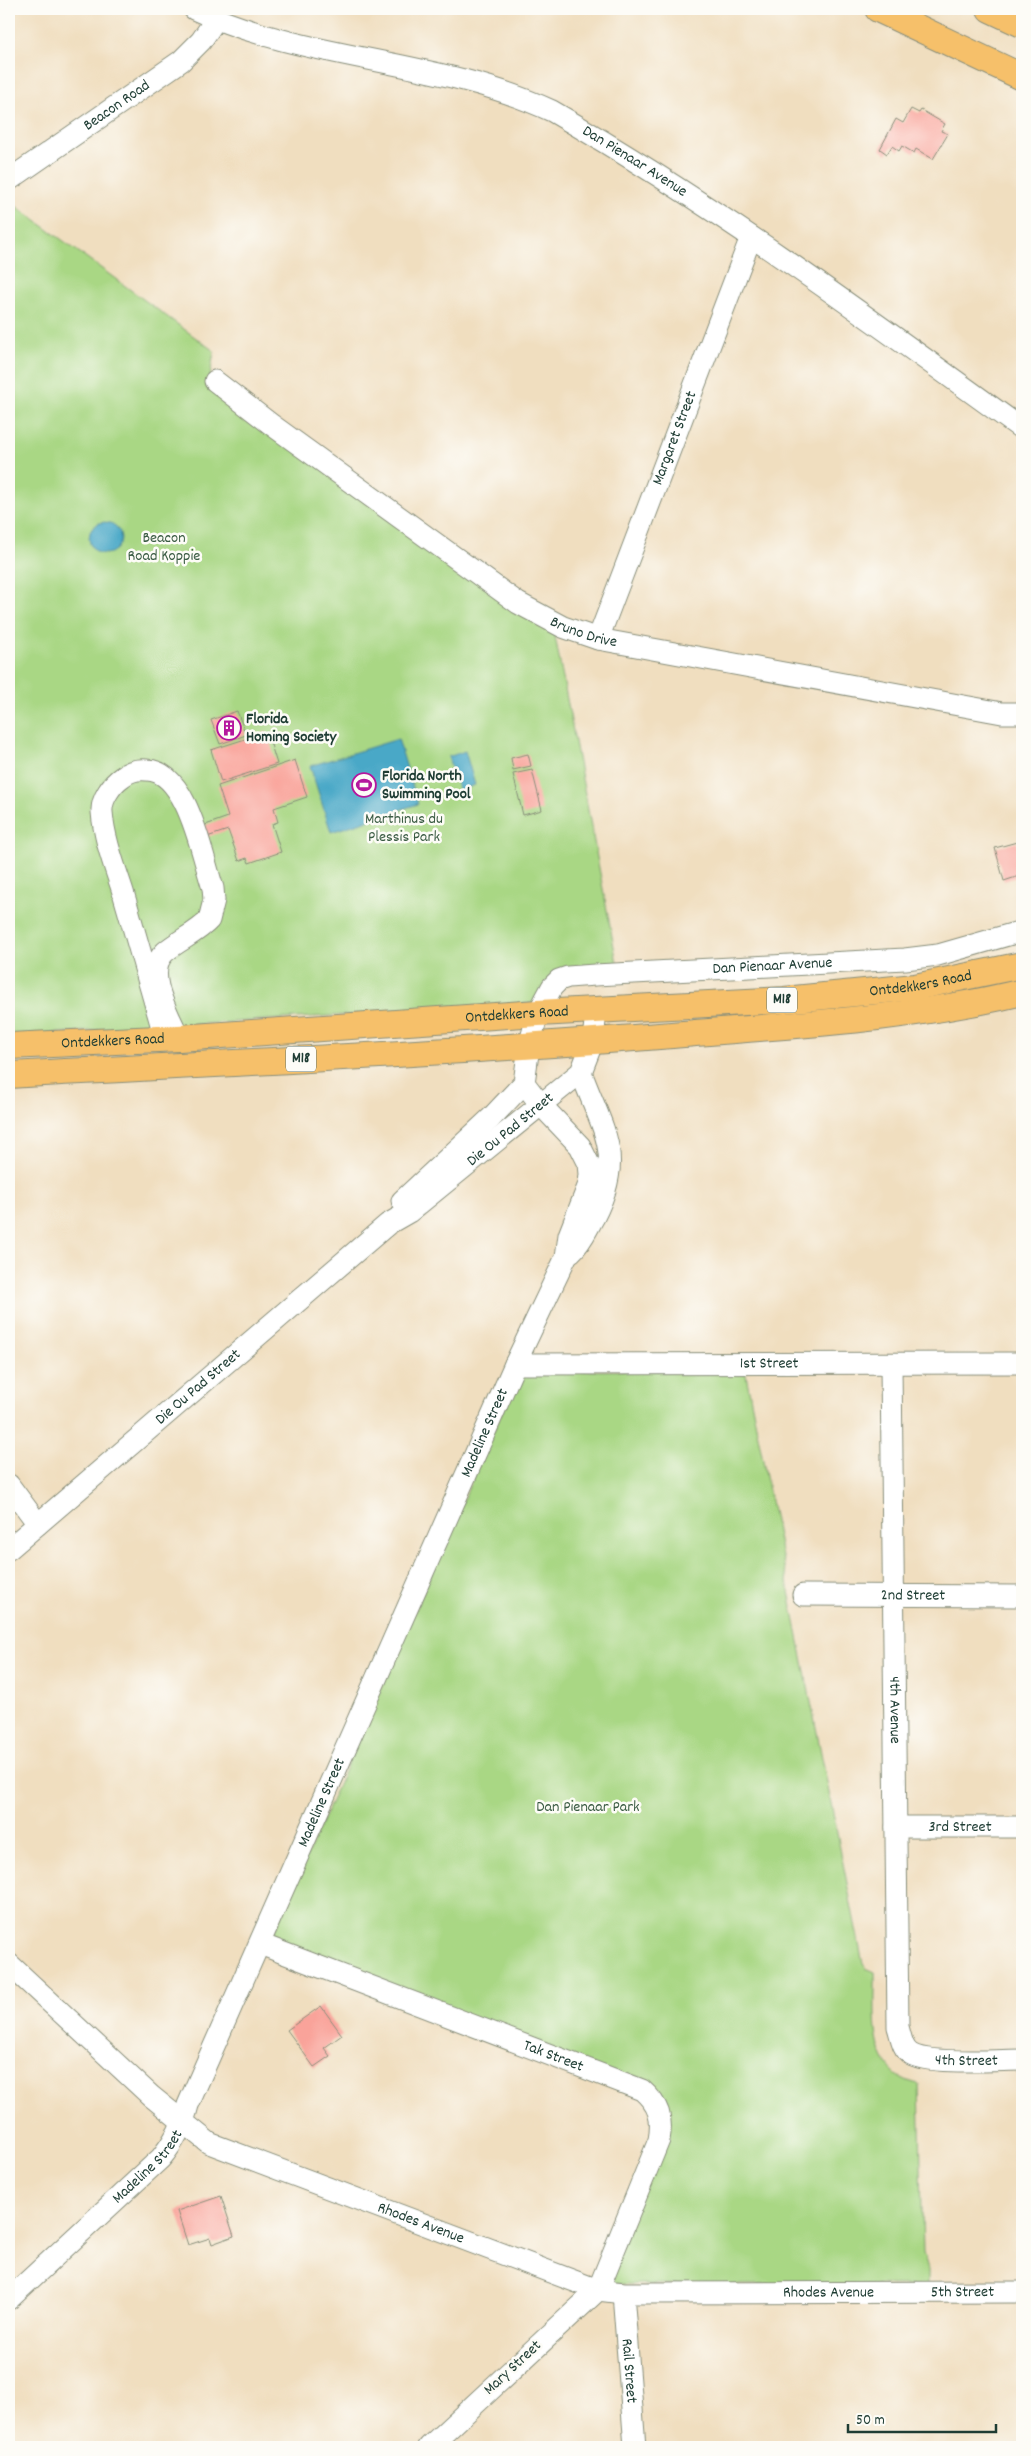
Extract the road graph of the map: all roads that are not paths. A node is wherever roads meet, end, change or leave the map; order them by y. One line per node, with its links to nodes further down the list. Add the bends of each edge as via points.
1 (194, 9): 4 (street, Dan Pienaar Avenue)
2 (878, 9): 6 (main road)
3 (990, 9): 5 (main road)
4 (216, 19): 7 (street, Beacon Road, via 202,41 181,61); 8 (street, Dan Pienaar Avenue, via 310,46 442,75 525,98 574,123)
5 (1022, 24)
6 (1022, 77)
7 (9, 180)
8 (751, 237): 10 (street, Dan Pienaar Avenue, via 832,291); 11 (street, Margaret Street)
9 (215, 381): 11 (street, Bruno Drive, via 518,603 549,621)
10 (1022, 429)
11 (598, 639): 12 (street, Bruno Drive)
12 (1022, 714)
13 (1022, 931): 17 (street, Dan Pienaar Avenue, via 938,956 568,978 559,980 552,987)
14 (1022, 964): 16 (main road, Ontdekkers Road / M18, via 943,982 891,989 784,1000)
15 (1022, 992): 19 (main road, Ontdekkers Road / M18, via 874,1018)
16 (596, 1011): 17 (main road, Ontdekkers Road / M18); 19 (street)
17 (538, 1013): 18 (main road, Ontdekkers Road / M18); 21 (street, Die Ou Pad Street)
18 (172, 1038): 18 (street, via 113,858 102,812 103,802 114,784 124,775 139,770 162,773 177,789 190,814 213,888 209,920 165,952 156,967 155,975); 20 (main road, Ontdekkers Road / M18)
19 (593, 1041): 21 (main road, Ontdekkers Road / M18); 22 (street)
20 (9, 1046)
21 (529, 1046): 23 (main road, Ontdekkers Road / M18); 24 (street, Die Ou Pad Street)
22 (581, 1072): 25 (street, Die Ou Pad Street); 27 (street, Madeline Street, via 610,1149 610,1177 579,1245)
23 (9, 1075)
24 (524, 1083): 25 (street, Madeline Street); 26 (street, Die Ou Pad Street, via 486,1124 401,1202)
25 (540, 1105): 26 (street, Die Ou Pad Street, via 409,1212); 27 (street, Madeline Street, via 580,1146 589,1164 589,1184 569,1235)
26 (388, 1224): 32 (street, Die Ou Pad Street)
27 (566, 1257): 29 (street, Madeline Street)
28 (1022, 1363): 30 (street, 1st Street)
29 (516, 1364): 30 (street, 1st Street); 39 (street, Madeline Street)
30 (891, 1364): 35 (street, 4th Avenue)
31 (9, 1485): 32 (street)
32 (38, 1524): 33 (street, Die Ou Pad Street)
33 (9, 1549)
34 (803, 1595): 35 (street, 2nd Street)
35 (894, 1596): 36 (street, 2nd Street); 37 (street, 4th Avenue)
36 (1022, 1596)
37 (896, 1827): 38 (street, 3rd Street); 41 (street, 4th Avenue, via 897,2014 903,2044)
38 (1022, 1827)
39 (260, 1944): 43 (street, Madeline Street, via 188,2105); 44 (street, Tak Street, via 642,2090 655,2102 662,2122 659,2140)
40 (12, 1975): 43 (street, Rhodes Avenue)
41 (910, 2054): 42 (street, 4th Street, via 948,2060)
42 (1022, 2060)
43 (184, 2123): 44 (street, Rhodes Avenue, via 209,2142 251,2160); 48 (street, Madeline Street, via 161,2158)
44 (598, 2290): 47 (street, Rhodes Avenue); 49 (street, Mary Street)
45 (903, 2292): 46 (street, 5th Street); 47 (street, Rhodes Avenue)
46 (1022, 2292)
47 (623, 2293): 50 (street, Rail Street)
48 (9, 2299)
49 (428, 2447)
50 (635, 2447)

